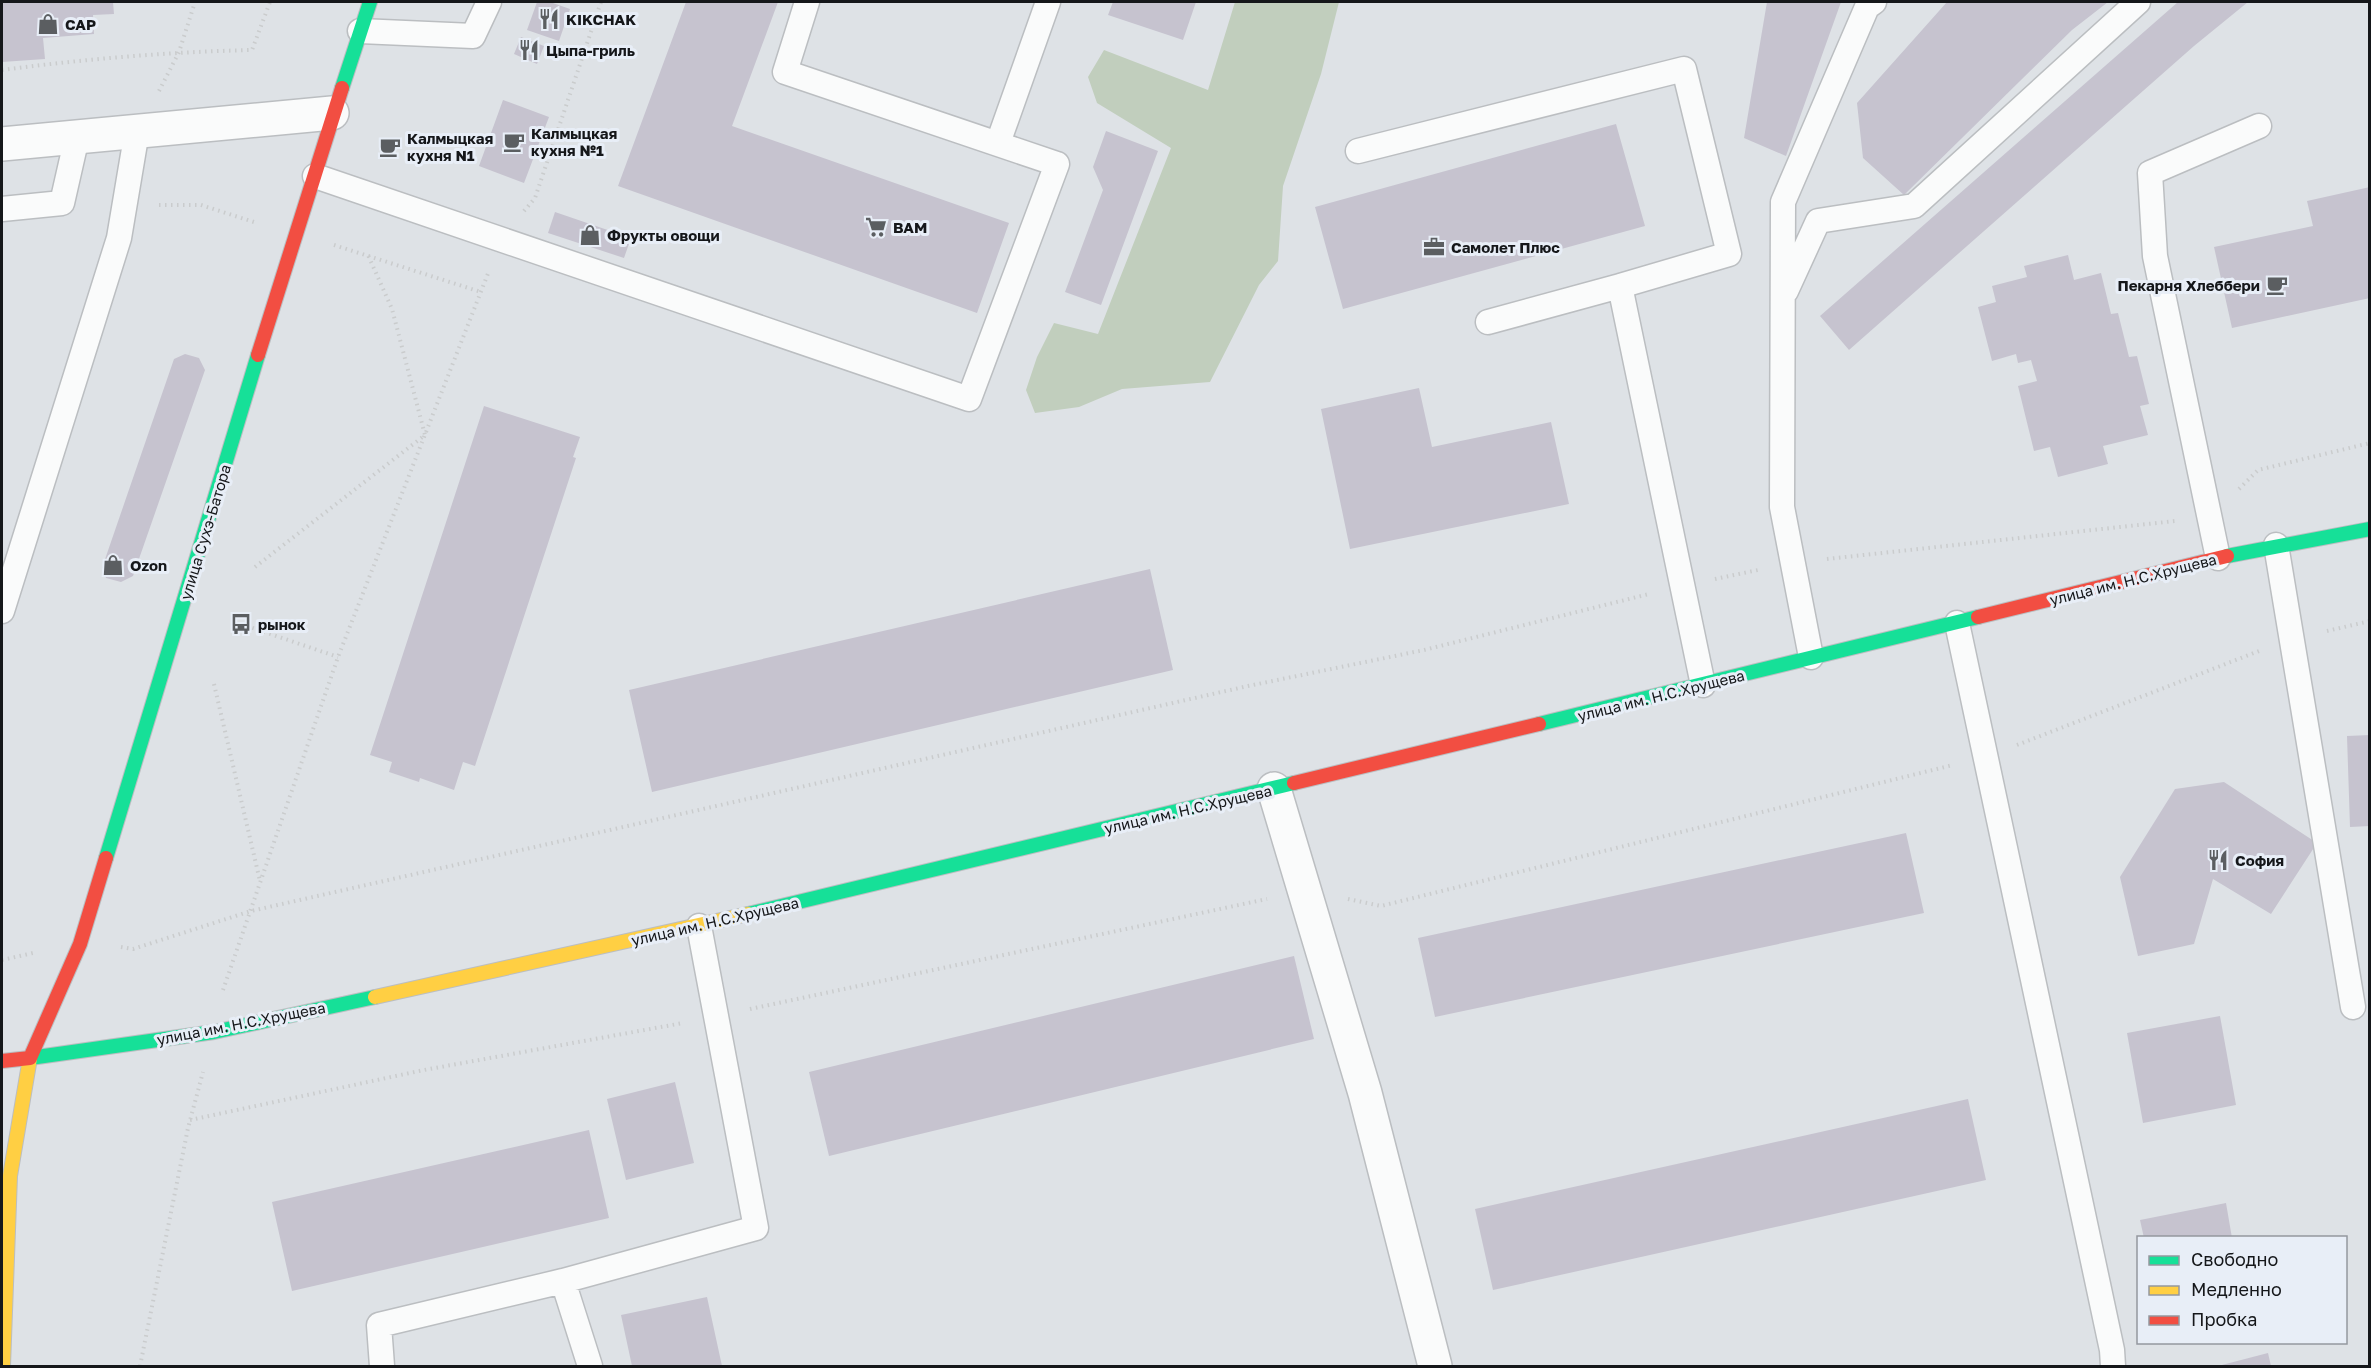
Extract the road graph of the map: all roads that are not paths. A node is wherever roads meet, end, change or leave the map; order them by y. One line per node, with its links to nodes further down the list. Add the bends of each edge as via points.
1 (370, 2): 7 (main road, улица Сухэ-Батора)
2 (489, 2): 7 (lane, via 473,36)
3 (807, 2): 12 (lane, via 785,72)
4 (1048, 2): 12 (lane)
5 (1874, 2): 18 (lane, via 1867,7 1783,202)
6 (2138, 2): 18 (lane, via 1914,206 1818,221)
7 (360, 30): 8 (main road, улица Сухэ-Батора)
8 (332, 113): 10 (street); 15 (main road, улица Сухэ-Батора)
9 (2259, 126): 22 (lane, via 2150,173 2155,256)
10 (137, 131): 11 (street); 23 (lane, via 119,238)
11 (77, 137): 13 (street); 16 (lane, via 62,202)
12 (998, 143): 15 (lane, via 1057,164 969,399)
13 (2, 144)
14 (1358, 151): 17 (lane, via 1684,69 1729,254)
15 (315, 176): 30 (main road, улица Сухэ-Батора, via 80,944)
16 (2, 209)
17 (1620, 286): 19 (lane); 26 (lane)
18 (1783, 299): 25 (lane, via 1782,507)
19 (1488, 322)
20 (2370, 529): 21 (main road, улица им. Н.С.Хрущева)
21 (2276, 545): 22 (main road, улица им. Н.С.Хрущева); 29 (lane)
22 (2218, 558): 24 (main road, улица им. Н.С.Хрущева)
23 (2, 612)
24 (1957, 623): 25 (main road, улица им. Н.С.Хрущева); 38 (lane)
25 (1811, 657): 26 (main road, улица им. Н.С.Хрущева)
26 (1703, 685): 27 (main road, улица им. Н.С.Хрущева)
27 (1274, 789): 28 (main road, улица им. Н.С.Хрущева); 37 (street, via 1365,1093)
28 (699, 926): 30 (main road, улица им. Н.С.Хрущева, via 214,1032); 33 (lane, via 756,1228)
29 (2353, 1007)
30 (30, 1058): 31 (main road, улица им. Н.С.Хрущева); 32 (main road, улица Сухэ-Батора); 34 (main road, улица Сухэ-Батора, via 10,1176)
31 (2, 1061)
32 (6, 1105)
33 (563, 1281): 35 (lane, via 379,1325); 36 (lane)
34 (3, 1366)
35 (382, 1366)
36 (590, 1366)
37 (1435, 1366)
38 (2113, 1366)

